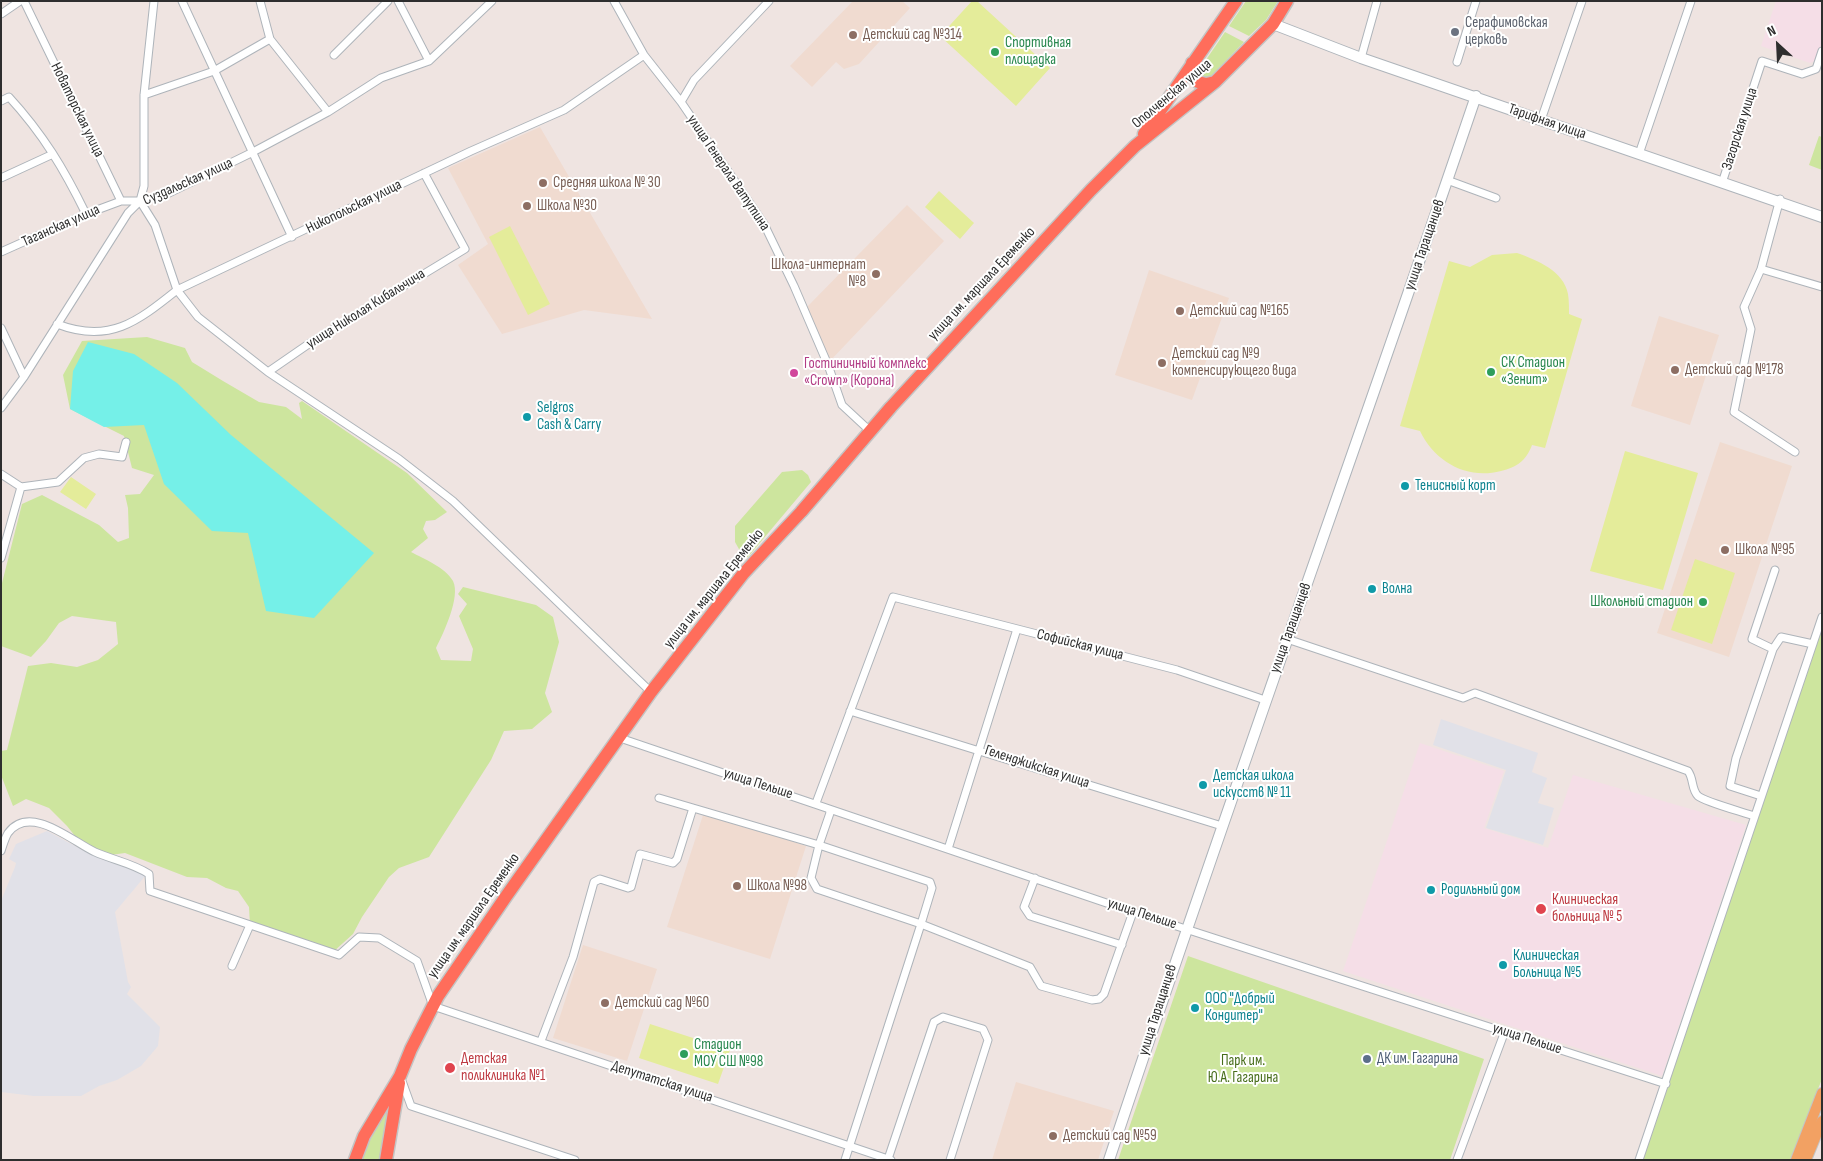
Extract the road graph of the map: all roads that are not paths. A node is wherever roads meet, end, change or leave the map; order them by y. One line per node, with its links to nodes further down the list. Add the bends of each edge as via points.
1 (20, 1): 17 (street)
2 (24, 1): 45 (street, Новаторская улица)
3 (154, 1): 29 (street)
4 (182, 1): 27 (street)
5 (260, 1): 19 (street)
6 (388, 1): 21 (street)
7 (398, 1): 24 (street)
8 (492, 1): 24 (street)
9 (614, 1): 22 (street, улица Генерала Ватутина)
10 (769, 1): 32 (street, via 694,80)
11 (1236, 1): 26 (highway, Ополченская улица)
12 (1286, 1): 18 (highway, Ополченская улица)
13 (1377, 1): 23 (street)
14 (1476, 1): 25 (street)
15 (1582, 1): 34 (street)
16 (1691, 1): 38 (street)
17 (1, 14)
18 (1273, 24): 23 (street, Тарифная улица); 28 (highway, Ополченская улица)
19 (270, 38): 27 (street); 33 (street)
20 (1822, 51): 42 (street, Загорская улица, via 1816,69 1802,74 1762,61)
21 (334, 55)
22 (644, 55): 32 (street, улица Генерала Ватутина); 39 (street, Никопольская улица, via 564,110)
23 (1361, 58): 30 (street, Тарифная улица)
24 (429, 61): 33 (street, Суздальская улица, via 381,78)
25 (1457, 62)
26 (1192, 63): 28 (highway, via 1190,71 1198,82); 35 (highway, Ополченская улица)
27 (214, 71): 29 (street); 36 (street)
28 (1215, 82): 35 (highway, Ополченская улица)
29 (144, 95): 44 (street, via 144,186)
30 (1476, 96): 34 (street, Тарифная улица); 41 (street, улица Таращанцев)
31 (1, 101): 37 (street, via 9,97 35,125)
32 (681, 102): 59 (street, улица Генерала Ватутина, via 764,224 825,357 842,405)
33 (328, 112): 36 (street, Суздальская улица)
34 (1541, 120): 38 (street, Тарифная улица)
35 (1135, 146): 59 (highway, улица им. маршала Еременко)
36 (251, 153): 44 (street, Суздальская улица, via 167,194); 49 (street)
37 (53, 154): 40 (street); 47 (street)
38 (1639, 154): 42 (street, Тарифная улица)
39 (424, 173): 49 (street, Никопольская улица); 56 (street, улица Николая Кибальчича, via 466,249)
40 (1, 178)
41 (1447, 180): 43 (street); 68 (street, улица Таращанцев)
42 (1722, 183): 46 (street, Тарифная улица)
43 (1496, 198)
44 (140, 200): 45 (street); 53 (street, via 155,225); 54 (street, Суздальская улица, via 128,213)
45 (121, 201): 47 (street, Таганская улица)
46 (1780, 201): 48 (street, Тарифная улица); 51 (street)
47 (86, 214): 50 (street, Таганская улица)
48 (1822, 217)
49 (292, 237): 53 (street, Никопольская улица)
50 (1, 252)
51 (1761, 269): 52 (street); 61 (street, via 1744,307 1751,329 1734,412)
52 (1822, 287)
53 (177, 290): 54 (street, Никопольская улица, via 143,318 105,332 77,331); 56 (street, via 198,317)
54 (57, 324): 57 (street, Суздальская улица)
55 (1, 328): 57 (street)
56 (268, 372): 71 (street, via 399,459 453,501)
57 (24, 377): 58 (street, Суздальская улица)
58 (1, 408)
59 (870, 431): 71 (highway, улица им. маршала Еременко, via 743,574)
60 (126, 442): 63 (street, via 122,457 99,454 84,458 58,482)
61 (1795, 452)
62 (1, 474): 63 (street)
63 (21, 487): 64 (street)
64 (1, 558)
65 (1775, 570): 70 (street, via 1752,639)
66 (1822, 617): 69 (street)
67 (1016, 629): 72 (street, Софийская улица, via 1177,670); 73 (street, Софийская улица, via 893,597); 75 (street)
68 (1287, 639): 72 (street, улица Таращанцев); 81 (street, via 1463,698 1475,693 1639,752 1688,771 1699,797)
69 (1813, 644): 70 (street, via 1781,637); 76 (street)
70 (1773, 649): 76 (street, via 1736,758 1730,786)
71 (651, 692): 74 (highway, улица им. маршала Еременко)
72 (1265, 700): 82 (street, улица Таращанцев)
73 (850, 711): 75 (street, Геленджикская улица); 78 (street)
74 (620, 738): 78 (street, улица Пельше); 93 (highway, улица им. маршала Еременко, via 507,894)
75 (980, 749): 82 (street, Геленджикская улица); 84 (street)
76 (1761, 796): 81 (street)
77 (659, 798): 79 (street)
78 (816, 804): 80 (street, улица Пельше)
79 (693, 808): 83 (street); 95 (street, via 673,863 640,854 628,888 600,879 594,882 573,957)
80 (829, 809): 83 (street); 84 (street, улица Пельше)
81 (1754, 816): 97 (street)
82 (1222, 826): 90 (street, улица Таращанцев)
83 (819, 845): 88 (street, via 810,878 816,890); 88 (street, via 930,882 932,888)
84 (948, 849): 86 (street, улица Пельше)
85 (1, 851): 89 (street, via 8,833 17,825 27,822 53,826 108,858 137,866 148,874 150,891)
86 (1035, 878): 87 (street, улица Пельше); 91 (street, via 1024,907 1030,916)
87 (1133, 912): 90 (street, улица Пельше); 91 (street)
88 (920, 924): 91 (street, via 1030,967 1041,986 1092,1000 1104,994); 100 (street)
89 (250, 925): 92 (street); 93 (street, via 339,955 359,937 379,938 417,961)
90 (1186, 928): 94 (street, улица Пельше); 107 (street, улица Таращанцев)
91 (1122, 945)
92 (232, 966)
93 (433, 1006): 95 (street, Депутатская улица); 96 (highway, улица им. маршала Еременко)
94 (1505, 1031): 97 (street, улица Пельше); 108 (street)
95 (541, 1042): 100 (street, Депутатская улица)
96 (400, 1076): 102 (highway, улица им. маршала Еременко, via 364,1136); 103 (highway, улица им. маршала Еременко); 104 (street, via 411,1106)
97 (1666, 1084): 109 (street)
98 (1822, 1093): 110 (main road)
99 (1822, 1121): 111 (main road)
100 (849, 1146): 101 (street, Депутатская улица); 105 (street)
101 (889, 1159): 106 (street, via 934,1022 943,1017 983,1029 988,1040)
102 (355, 1160)
103 (386, 1160)
104 (575, 1160)
105 (845, 1160)
106 (950, 1160)
107 (1108, 1160)
108 (1457, 1160)
109 (1639, 1160)
110 (1796, 1160)
111 (1806, 1160)

